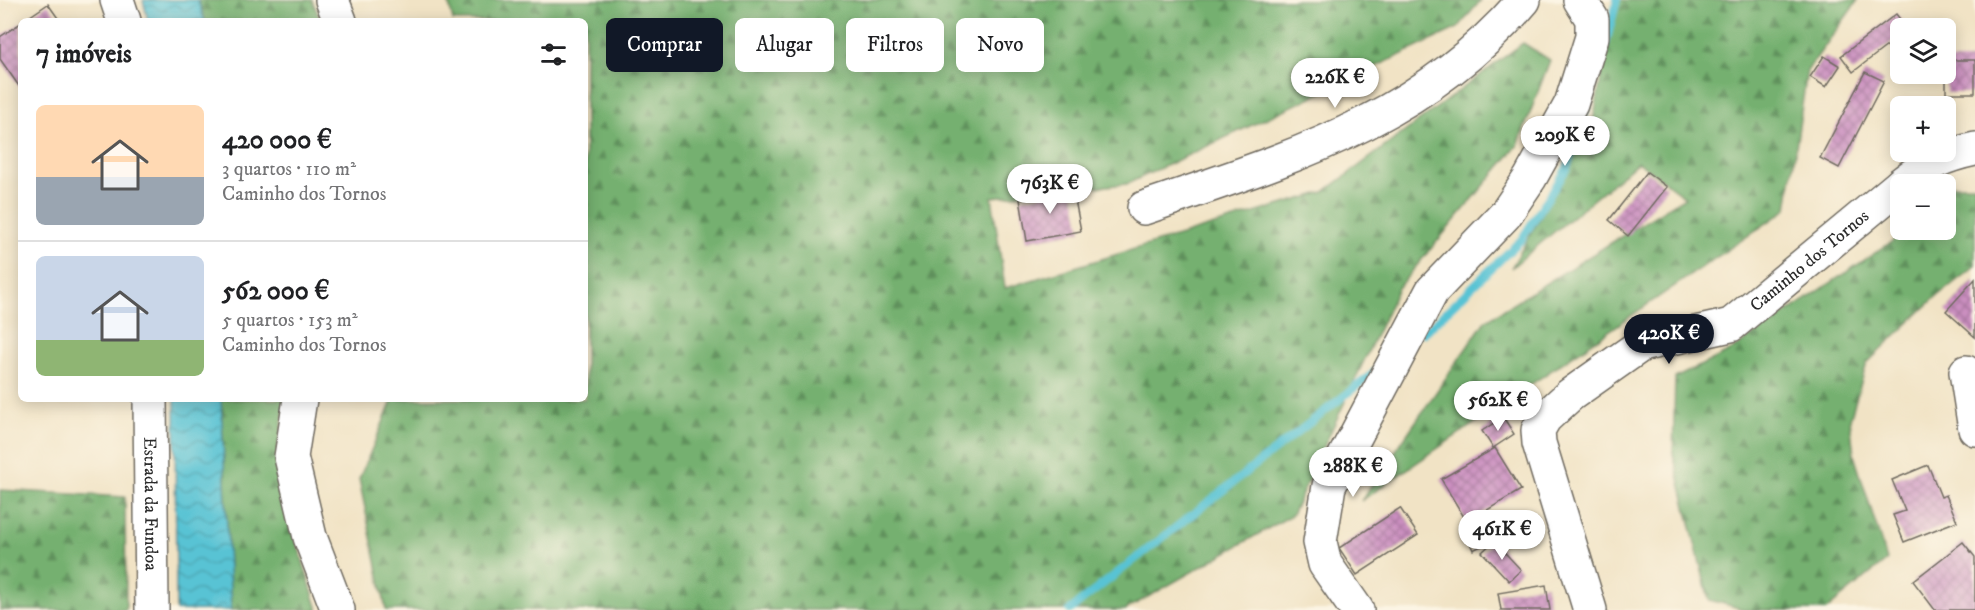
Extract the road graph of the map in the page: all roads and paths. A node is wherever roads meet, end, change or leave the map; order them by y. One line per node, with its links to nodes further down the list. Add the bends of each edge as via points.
1 (117, 0): 5 (street)
2 (332, 0): 6 (street)
3 (1524, 0): 10 (street, via 1460,64 1387,114 1296,156)
4 (1580, 0): 17 (street, via 1592,19 1592,37 1571,104 1530,178 1504,215 1432,291 1329,486 1320,542 1324,564)
5 (123, 18)
6 (339, 18)
7 (1975, 149): 8 (street, Caminho dos Tornos, via 1942,157)
8 (1914, 174)
9 (1890, 194): 18 (street, Caminho dos Tornos, via 1731,326 1641,345 1570,395 1545,418 1538,430 1539,443)
10 (1144, 208)
11 (1966, 372): 14 (street)
12 (150, 402): 15 (street, Estrada da Fundoa)
13 (300, 402): 16 (street, via 291,456 310,537)
14 (1975, 429)
15 (152, 610)
16 (338, 610)
17 (1357, 610)
18 (1590, 610)

